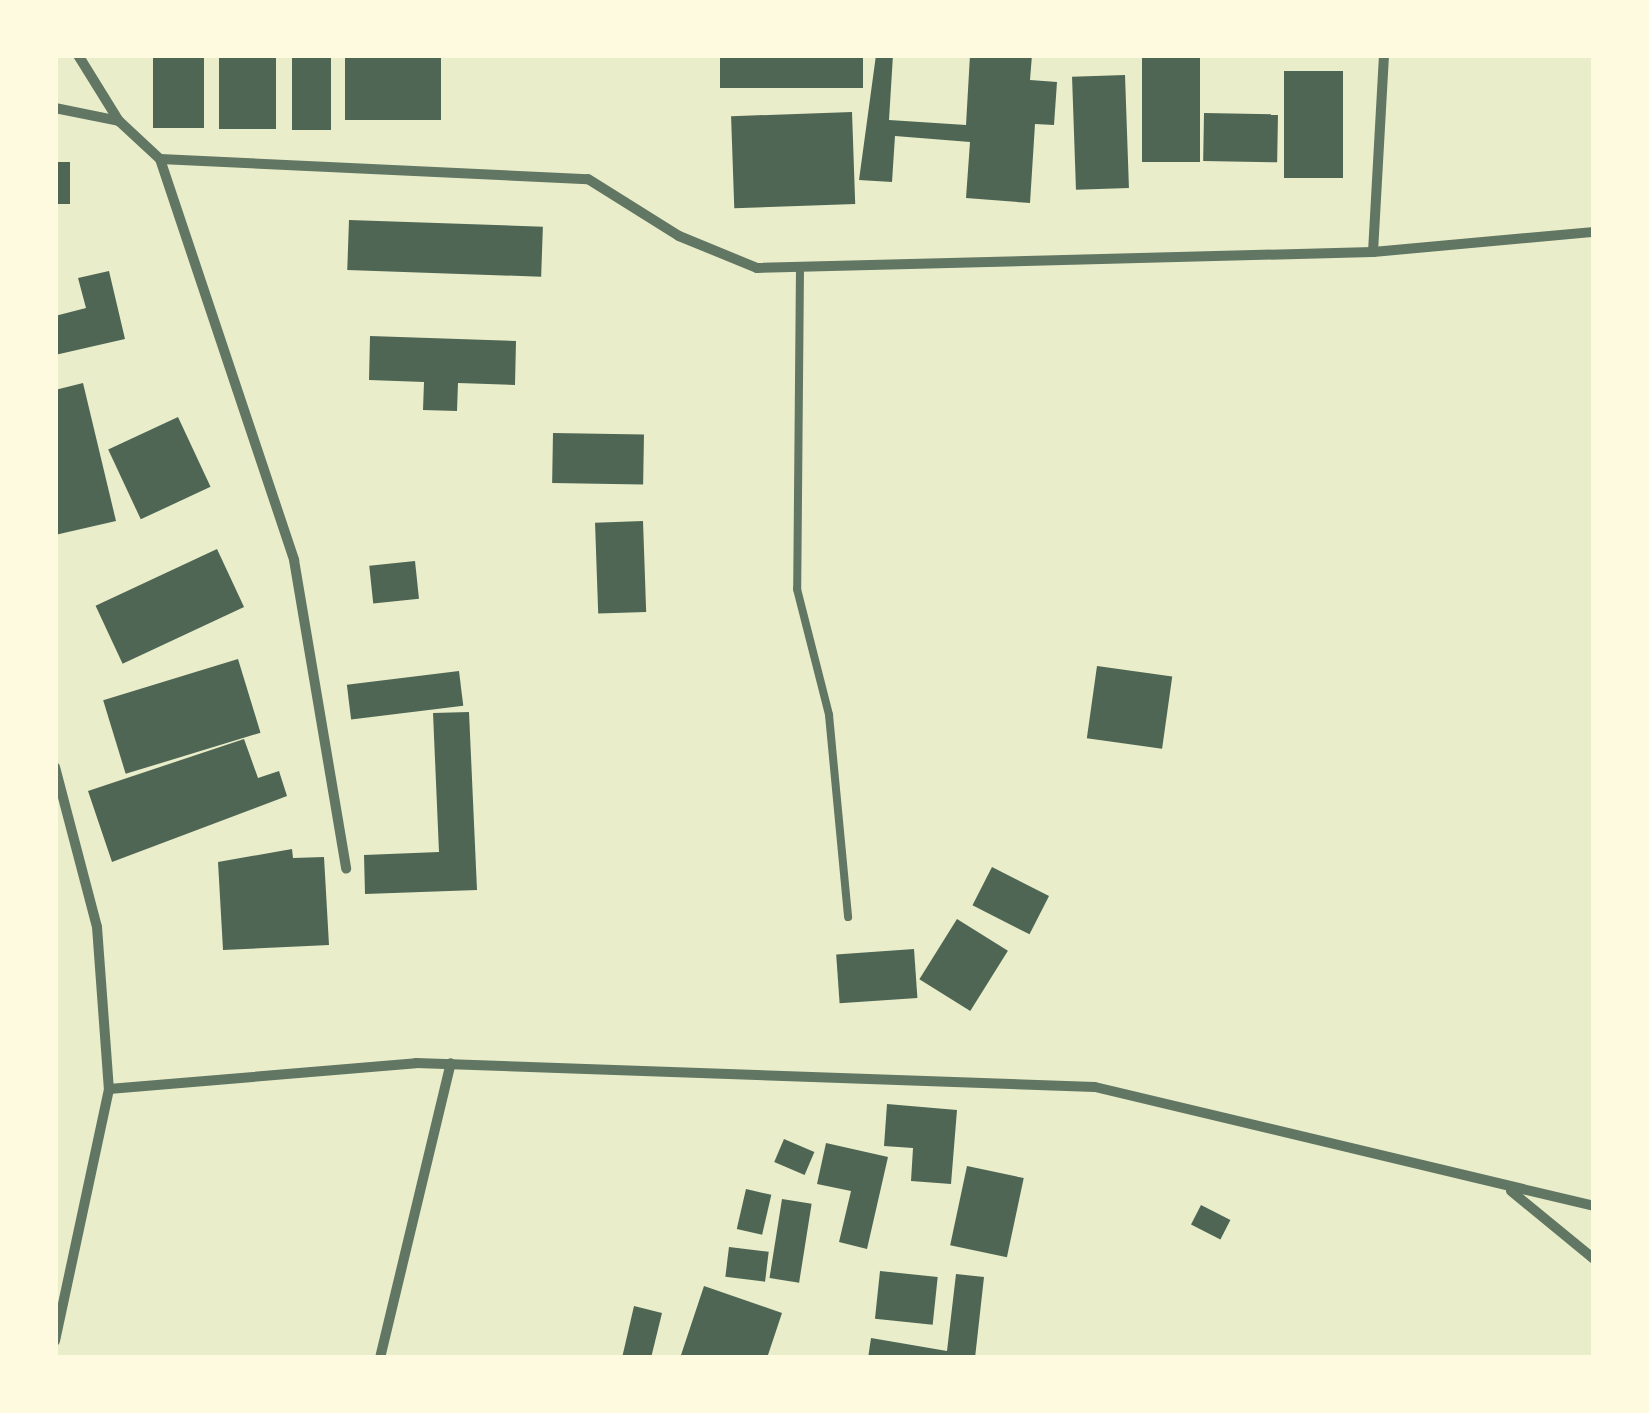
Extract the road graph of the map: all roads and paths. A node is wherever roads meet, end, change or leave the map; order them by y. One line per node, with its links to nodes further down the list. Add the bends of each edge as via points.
1 (78, 55): 4 (street)
2 (1384, 55): 7 (street)
3 (55, 108): 4 (street)
4 (119, 121): 5 (street)
5 (160, 159): 8 (street, via 588,178 726,255 757,268); 10 (street, via 294,560)
6 (1594, 232): 7 (street)
7 (1373, 252): 8 (street)
8 (800, 267): 11 (lane, via 797,589 828,715)
9 (55, 768): 13 (street, via 97,927)
10 (346, 869)
11 (848, 917)
12 (451, 1063): 13 (street); 14 (street, via 1095,1087); 18 (street)
13 (110, 1089): 17 (street)
14 (1510, 1190): 15 (street); 16 (street)
15 (1594, 1206)
16 (1594, 1258)
17 (55, 1341)
18 (380, 1358)

